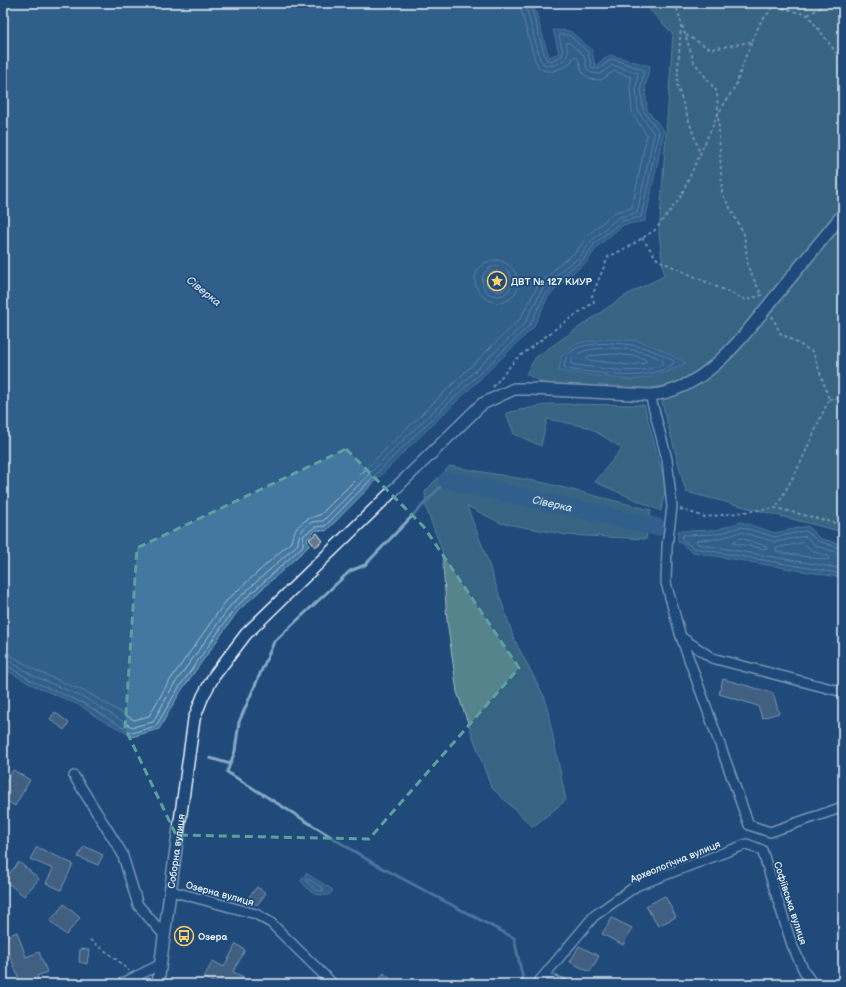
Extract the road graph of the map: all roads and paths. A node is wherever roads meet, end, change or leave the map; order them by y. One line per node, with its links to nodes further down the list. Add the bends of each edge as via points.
1 (675, 3): 6 (path)
2 (774, 3): 4 (path)
3 (828, 3): 5 (path)
4 (774, 6): 5 (path); 8 (path, via 760,23)
5 (808, 15): 9 (path)
6 (682, 23): 7 (path); 11 (path, via 677,85)
7 (685, 34): 8 (path, via 711,49); 10 (path, via 694,62 716,92)
8 (752, 42): 10 (path, via 736,85)
9 (843, 62)
10 (718, 114): 11 (path); 14 (path, via 722,193 744,234 748,267)
11 (700, 154): 13 (path, via 680,198 655,230)
12 (843, 214): 15 (street, Соборна вулиця)
13 (642, 238): 14 (path, via 658,260 746,300); 19 (path, via 608,256 592,296 594,302 516,359)
14 (762, 295): 15 (path)
15 (767, 306): 16 (street, Соборна вулиця, via 736,345 713,366 685,385 660,395); 18 (path, via 780,333 813,352)
16 (650, 395): 19 (street, Соборна вулиця, via 514,389); 20 (street, via 667,459)
17 (843, 398): 18 (path)
18 (829, 399): 21 (path, via 800,464)
19 (482, 404): 28 (street, Соборна вулиця, via 246,634 214,676 194,719)
20 (672, 507): 21 (path, via 704,517); 23 (street, via 666,583)
21 (776, 508): 22 (path)
22 (843, 525)
23 (681, 637): 24 (street, via 712,658); 26 (street, via 749,825 770,832)
24 (843, 692)
25 (74, 776): 29 (street, via 122,853 138,905)
26 (843, 807)
27 (762, 850): 32 (street, Археологічна вулиця, via 747,844 636,886 594,916); 39 (street, Софіївська вулиця, via 792,945)
28 (171, 891): 29 (street, Соборна вулиця); 37 (street, Озерна вулиця, via 256,914 271,923)
29 (164, 934): 31 (street, Соборна вулиця)
30 (90, 940): 33 (path)
31 (161, 964): 33 (street); 36 (street, Соборна вулиця)
32 (544, 975): 34 (lane); 38 (street, Археологічна вулиця)
33 (134, 976): 35 (street)
34 (564, 982)
35 (121, 984)
36 (158, 984)
37 (333, 984)
38 (537, 984)
39 (813, 984)

